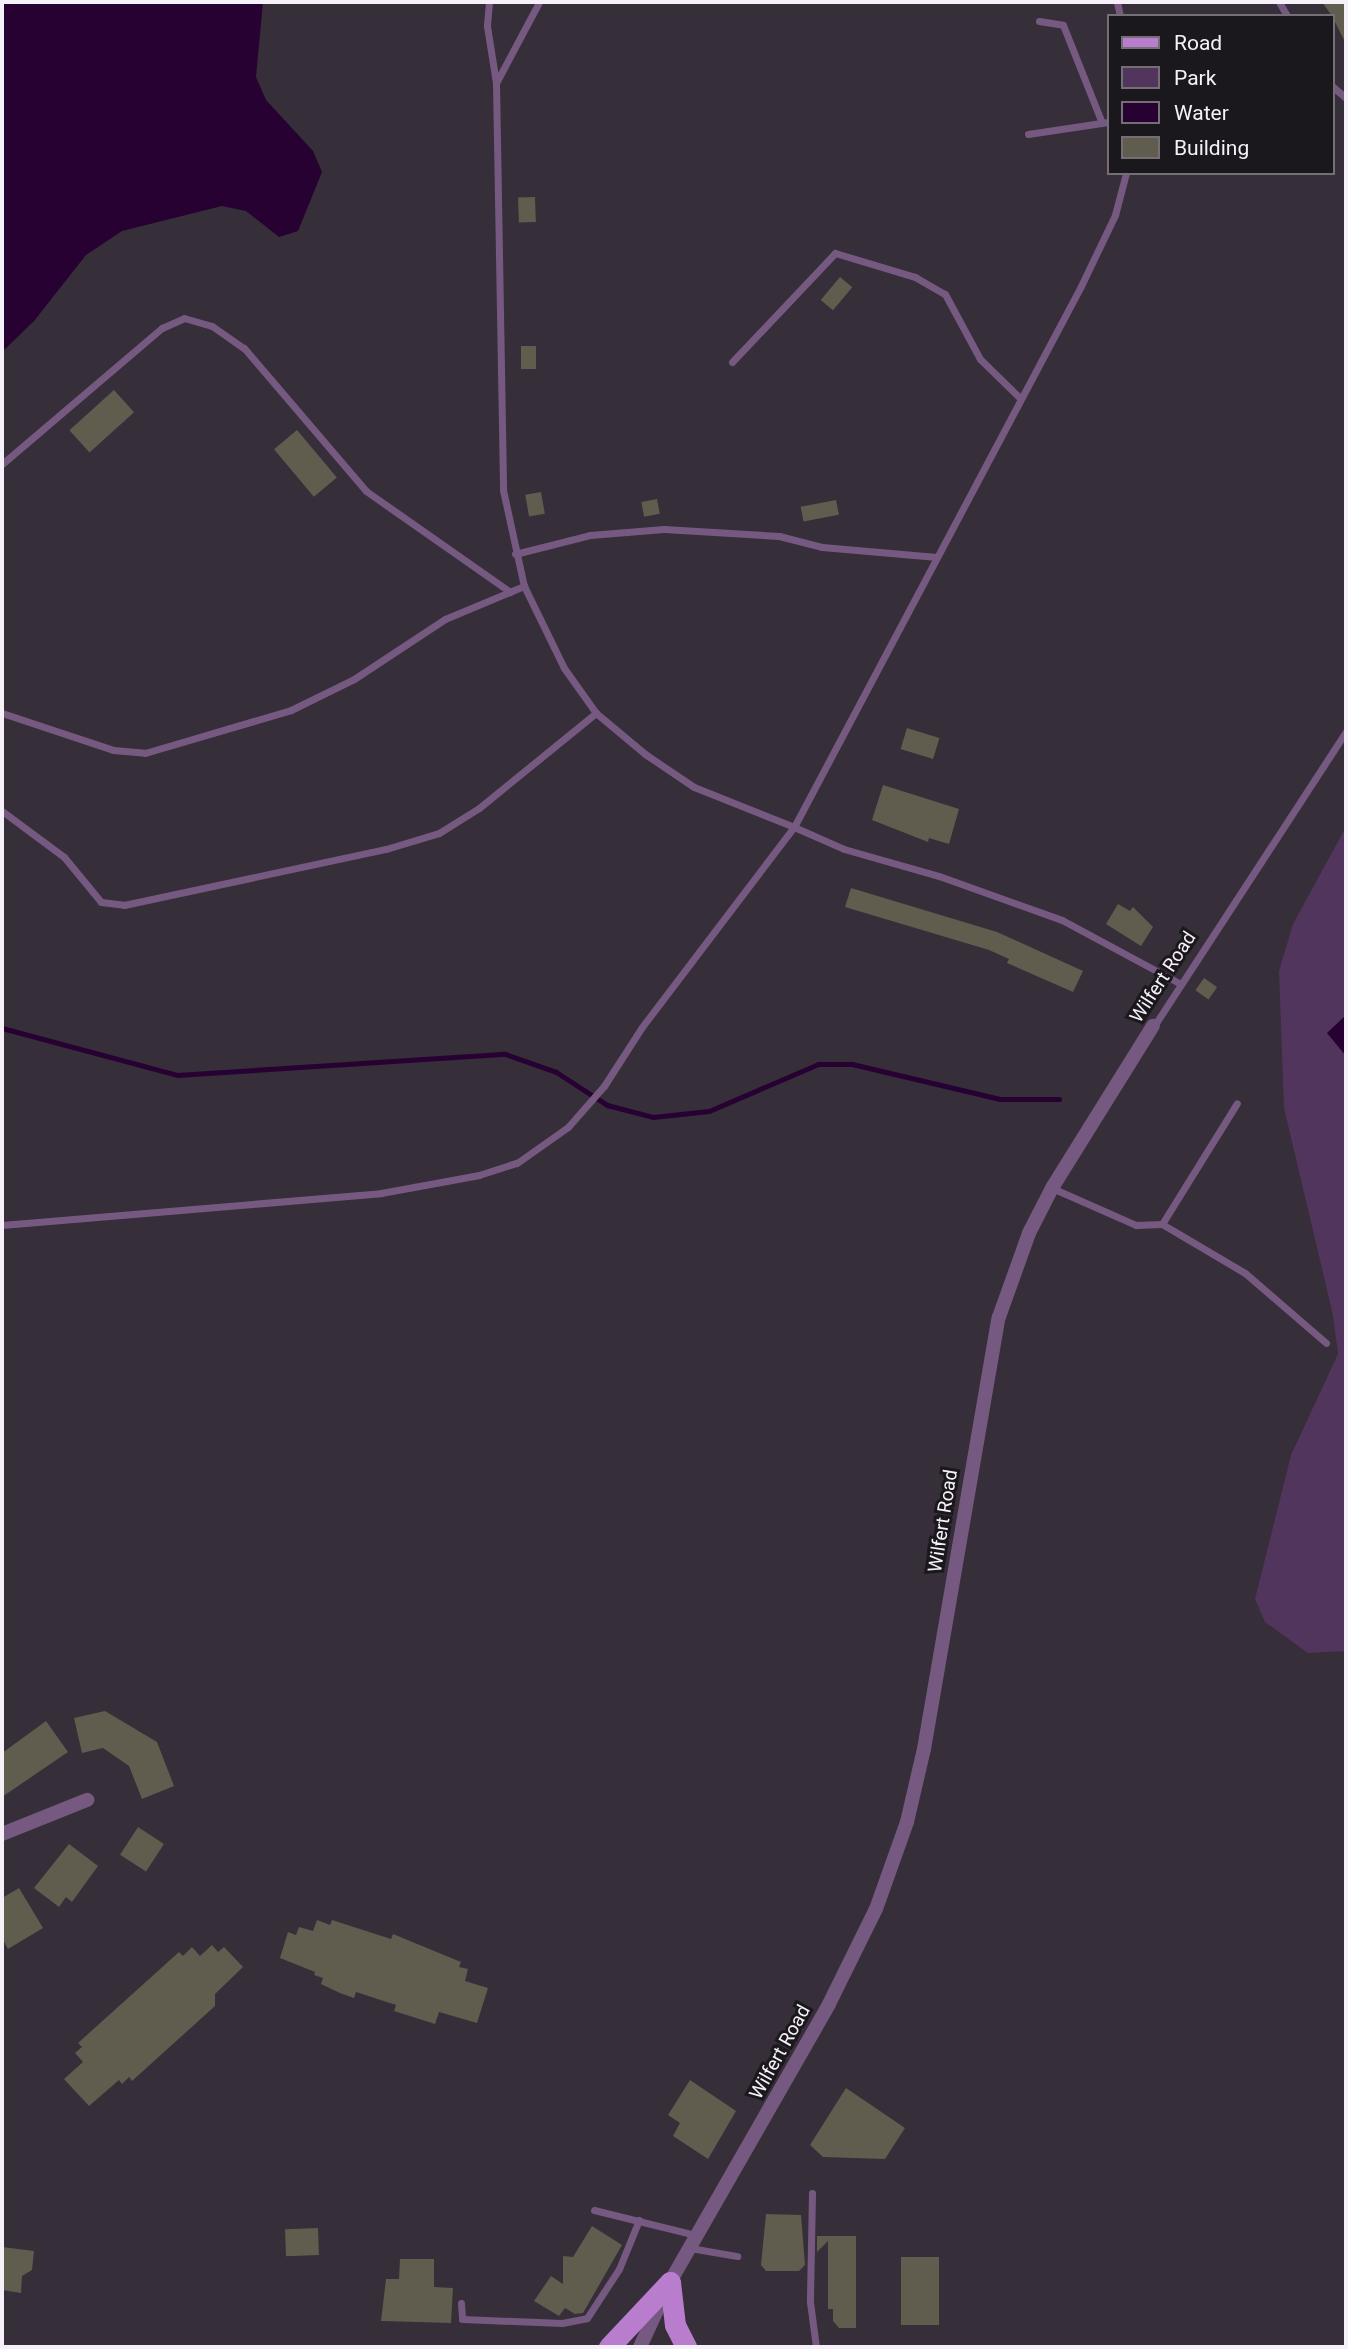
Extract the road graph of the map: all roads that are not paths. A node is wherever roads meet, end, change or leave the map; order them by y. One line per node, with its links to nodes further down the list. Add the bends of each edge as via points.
1 (489, 2): 4 (lane, via 487,26)
2 (538, 2): 4 (lane)
3 (1039, 21): 5 (lane, via 1063,26)
4 (496, 83): 11 (lane, via 503,490)
5 (1105, 123): 6 (lane)
6 (1028, 134)
7 (1125, 175): 9 (lane, via 1115,215)
8 (732, 362): 9 (lane, via 835,253 915,278 945,294 980,359)
9 (1020, 398): 12 (lane)
10 (2, 464): 14 (lane, via 162,328 184,318 212,326 244,348 366,491)
11 (515, 554): 12 (lane, via 590,535 664,529 779,536 822,547); 13 (lane)
12 (937, 557): 19 (lane)
13 (523, 586): 14 (lane); 16 (lane, via 564,668)
14 (510, 592): 15 (lane, via 445,619 354,680 291,710 145,752 113,750)
15 (2, 713)
16 (596, 713): 18 (lane, via 479,807 439,833 386,849 124,905 101,902 64,857); 19 (lane, via 694,787)
17 (1346, 732): 20 (lane, Wilfert Road)
18 (2, 811)
19 (794, 827): 20 (lane, via 844,849 939,876 1062,920); 25 (lane, via 642,1027 604,1086 568,1126 517,1163 479,1175 381,1193)
20 (1181, 984): 21 (lane, Wilfert Road)
21 (1153, 1026): 23 (street, Wilfert Road)
22 (1237, 1103): 24 (lane)
23 (1052, 1188): 24 (lane, via 1136,1225); 32 (street, Wilfert Road, via 1029,1233 999,1317 938,1677 907,1822 876,1909 829,2004)
24 (1162, 1224): 26 (lane, via 1245,1273)
25 (2, 1225)
26 (1326, 1343)
27 (88, 1800): 28 (street)
28 (2, 1834)
29 (812, 2193): 39 (lane, via 810,2302)
30 (594, 2210): 31 (lane)
31 (639, 2220): 32 (lane); 35 (lane, via 619,2269 587,2318 562,2323 462,2319)
32 (693, 2241): 33 (lane); 34 (street, Wilfert Road)
33 (737, 2256)
34 (670, 2282): 36 (main road); 37 (street, Wilfert Road); 38 (main road, via 675,2325)
35 (461, 2303)
36 (609, 2347)
37 (640, 2347)
38 (686, 2347)
39 (816, 2347)

